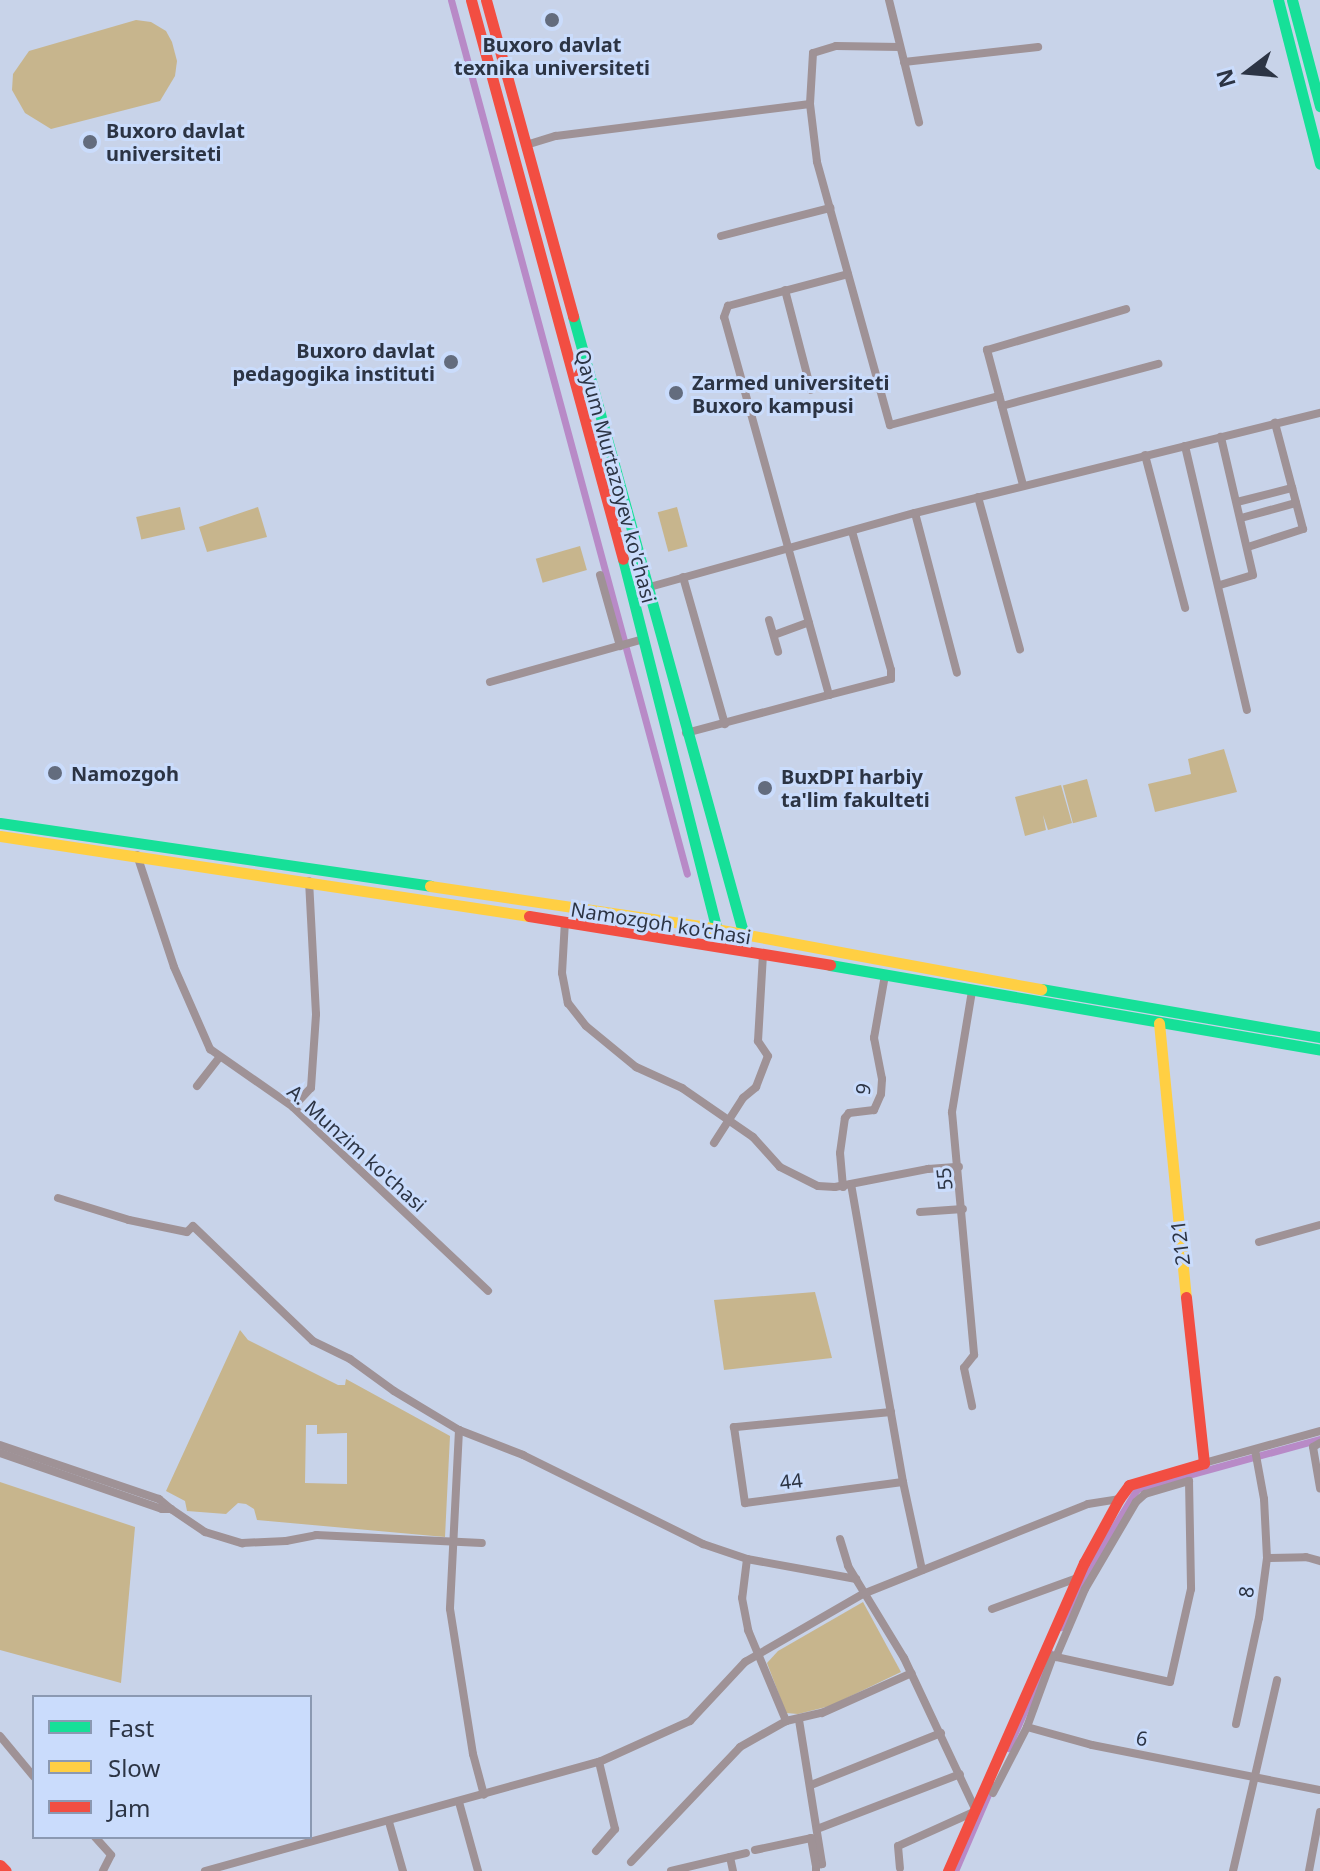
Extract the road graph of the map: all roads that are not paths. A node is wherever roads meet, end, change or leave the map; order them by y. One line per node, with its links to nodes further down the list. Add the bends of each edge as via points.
1 (471, 0): 10 (street, Qayum Murtazoyev ko'chasi)
2 (486, 0): 9 (street, Qayum Murtazoyev ko'chasi)
3 (889, 0): 6 (street)
4 (1278, 0): 17 (street)
5 (1292, 0): 13 (street)
6 (900, 47): 8 (street); 11 (street, via 836,46 813,53)
7 (1038, 47): 8 (street)
8 (904, 62): 15 (street)
9 (509, 83): 10 (street); 12 (street, Qayum Murtazoyev ko'chasi)
10 (495, 87): 14 (street, Qayum Murtazoyev ko'chasi)
11 (810, 104): 16 (street, via 556,136); 18 (street, via 817,162)
12 (516, 106): 14 (street); 16 (street, Qayum Murtazoyev ko'chasi)
13 (1320, 106)
14 (501, 110): 44 (street, Qayum Murtazoyev ko'chasi)
15 (919, 122)
16 (526, 145): 45 (street, Qayum Murtazoyev ko'chasi)
17 (1320, 164)
18 (830, 208): 19 (street); 20 (street)
19 (721, 236)
20 (848, 274): 21 (street); 25 (street, via 890,425)
21 (785, 290): 24 (street); 41 (street, via 728,306 724,317)
22 (1126, 309): 25 (street, via 987,350)
23 (1158, 364): 26 (street)
24 (811, 390)
25 (999, 396): 26 (street)
26 (1002, 406): 32 (street)
27 (1320, 413): 28 (street)
28 (1275, 423): 29 (street); 33 (street)
29 (1221, 437): 30 (street); 35 (street)
30 (1185, 446): 31 (street); 46 (street)
31 (1145, 455): 32 (street); 47 (street)
32 (1023, 485): 34 (street)
33 (1292, 488): 35 (street); 36 (street)
34 (978, 497): 37 (street); 53 (street)
35 (1237, 502): 38 (street)
36 (1296, 503): 38 (street); 40 (street, via 1300,533)
37 (915, 513): 39 (street); 55 (street)
38 (1241, 518): 40 (street)
39 (852, 531): 41 (street); 57 (street, via 891,679)
40 (1248, 547): 46 (street, via 1253,575)
41 (789, 548): 43 (street); 49 (street)
42 (600, 575): 52 (street)
43 (683, 577): 45 (street); 59 (street)
44 (628, 581): 45 (street); 51 (street, Qayum Murtazoyev ko'chasi)
45 (645, 583): 60 (street, Qayum Murtazoyev ko'chasi)
46 (1220, 585): 58 (street)
47 (1185, 608)
48 (769, 620): 50 (street)
49 (809, 622): 50 (street); 57 (street)
50 (774, 635): 54 (street)
51 (644, 639): 52 (street); 67 (street, Qayum Murtazoyev ko'chasi)
52 (624, 645): 56 (street)
53 (1020, 649)
54 (778, 652)
55 (957, 673)
56 (490, 682)
57 (829, 695): 59 (street)
58 (1247, 710)
59 (725, 724): 60 (street)
60 (686, 733): 68 (street, Qayum Murtazoyev ko'chasi)
61 (0, 823): 64 (street, Namozgoh ko'chasi)
62 (0, 836): 63 (street, Namozgoh ko'chasi)
63 (137, 855): 65 (street, Namozgoh ko'chasi); 77 (street, A. Munzim ko'chasi, via 174,967 210,1049)
64 (328, 870): 65 (street); 67 (street, Namozgoh ko'chasi)
65 (315, 882): 66 (street, Namozgoh ko'chasi); 79 (street, via 311,1088)
66 (565, 921): 69 (street, Namozgoh ko'chasi); 80 (street, via 562,973 568,1003 576,1014 636,1067 682,1088)
67 (717, 930): 68 (street, Namozgoh ko'chasi); 69 (street, Qayum Murtazoyev ko'chasi)
68 (744, 936): 70 (street, Qayum Murtazoyev ko'chasi); 75 (street, Namozgoh ko'chasi)
69 (719, 945): 70 (street, Namozgoh ko'chasi)
70 (748, 951): 71 (street, Namozgoh ko'chasi)
71 (763, 955): 72 (street, Namozgoh ko'chasi); 80 (street, via 758,1041 768,1056 756,1087)
72 (885, 975): 73 (street, Namozgoh ko'chasi); 83 (street, 9, via 874,1038 881,1094 874,1110 845,1118 840,1153)
73 (972, 991): 74 (street, Namozgoh ko'chasi); 82 (street, 55, via 954,1093)
74 (1159, 1023): 76 (street, Namozgoh ko'chasi); 98 (street, 2121)
75 (1320, 1037)
76 (1320, 1050)
77 (219, 1058): 78 (street); 79 (street, A. Munzim ko'chasi)
78 (197, 1086)
79 (293, 1107): 89 (street, A. Munzim ko'chasi)
80 (728, 1119): 81 (street); 83 (street, via 780,1167 818,1186)
81 (714, 1143)
82 (959, 1167): 83 (street); 85 (street, 55)
83 (847, 1185): 91 (street, 9)
84 (58, 1198): 92 (street, via 129,1220 187,1232 193,1226 313,1341)
85 (963, 1209): 86 (street); 90 (street, 55, via 974,1355 964,1368)
86 (920, 1212)
87 (1320, 1225): 88 (street)
88 (1259, 1242)
89 (488, 1291)
90 (972, 1406)
91 (891, 1412): 101 (street, 9); 101 (street, 44, via 734,1427 745,1503)
92 (459, 1430): 106 (street); 109 (street, via 523,1455 703,1544)
93 (1320, 1431): 96 (street)
94 (1320, 1443): 102 (street, via 1313,1447)
95 (0, 1445): 104 (street, via 159,1499)
96 (1255, 1450): 98 (street); 108 (street, 8)
97 (0, 1453): 104 (street)
98 (1204, 1463): 99 (street)
99 (1191, 1468): 100 (street); 103 (street, via 1129,1485)
100 (1189, 1481): 117 (street, via 1145,1494 1136,1502); 117 (street, via 1191,1589 1170,1682)
101 (903, 1482): 111 (street, 9)
102 (1320, 1488)
103 (1119, 1499): 111 (street, via 1088,1504); 112 (street)
104 (171, 1509): 106 (street, via 205,1532 242,1543 316,1535)
105 (840, 1539): 113 (street)
106 (452, 1543): 107 (street); 133 (street, via 450,1609)
107 (482, 1543)
108 (1267, 1558): 110 (street); 122 (street, 8)
109 (747, 1559): 113 (street); 116 (street, via 742,1598)
110 (1320, 1561)
111 (922, 1570): 114 (street)
112 (1077, 1578): 115 (street); 117 (street)
113 (856, 1579): 114 (street)
114 (863, 1594): 116 (street); 118 (street, via 875,1605)
115 (992, 1609)
116 (758, 1655): 121 (street); 126 (street, via 745,1662 690,1721)
117 (1051, 1655): 123 (street); 135 (street)
118 (912, 1673): 120 (street); 124 (street)
119 (1277, 1680): 129 (street)
120 (799, 1720): 121 (street); 130 (street)
121 (786, 1721): 142 (street, via 740,1747)
122 (1236, 1724)
123 (1027, 1727): 129 (street, 6); 132 (street)
124 (941, 1733): 127 (street); 130 (street)
125 (0, 1736): 128 (street)
126 (599, 1762): 133 (street); 140 (street, via 615,1829)
127 (960, 1774): 135 (street); 138 (street)
128 (32, 1775)
129 (1254, 1776): 131 (street, 6); 154 (street)
130 (811, 1785): 138 (street)
131 (1320, 1790)
132 (993, 1793)
133 (484, 1795): 134 (street)
134 (459, 1802): 137 (street); 150 (street)
135 (976, 1811): 145 (street, via 898,1846); 153 (street)
136 (1320, 1812): 155 (street)
137 (389, 1822): 148 (street); 149 (street)
138 (817, 1829): 144 (street, via 822,1864)
139 (97, 1839): 147 (street, via 111,1855)
140 (596, 1851)
141 (730, 1857): 144 (street, via 811,1838); 151 (street); 152 (street)
142 (631, 1862)
143 (0, 1865): 146 (street)
144 (816, 1868)
145 (900, 1868)
146 (6, 1871)
147 (103, 1871)
148 (205, 1871)
149 (403, 1871)
150 (478, 1871)
151 (671, 1871)
152 (733, 1871)
153 (948, 1871)
154 (1233, 1871)
155 (1309, 1871)

